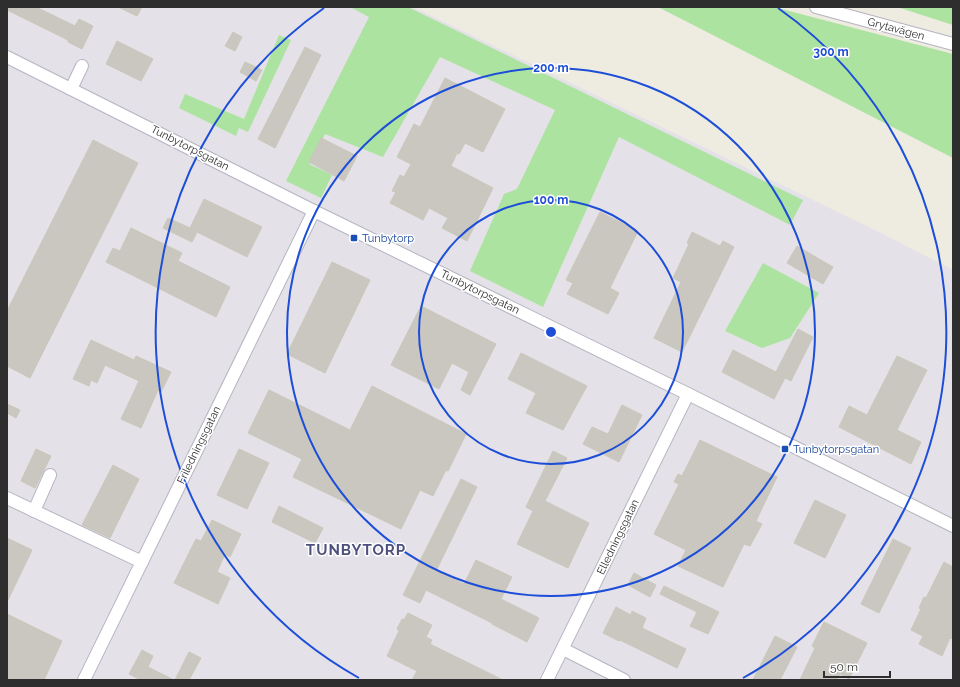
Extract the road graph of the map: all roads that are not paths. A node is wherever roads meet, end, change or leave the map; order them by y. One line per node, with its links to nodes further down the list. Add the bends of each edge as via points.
1 (816, 7): 2 (street, Grytavägen)
2 (953, 44)
3 (7, 57): 5 (street, Tunbytorpsgatan)
4 (82, 66): 5 (street)
5 (71, 89): 6 (street, Tunbytorpsgatan)
6 (314, 211): 7 (street, Tunbytorpsgatan); 12 (street, Friledningsgatan)
7 (688, 394): 11 (street, Tunbytorpsgatan); 13 (street, Elledningsgatan)
8 (50, 475): 10 (street)
9 (7, 498): 10 (street)
10 (34, 511): 12 (street)
11 (953, 526)
12 (142, 562): 14 (street, Friledningsgatan)
13 (563, 649): 15 (street, Elledningsgatan); 16 (street)
14 (84, 680)
15 (548, 680)
16 (624, 680)

